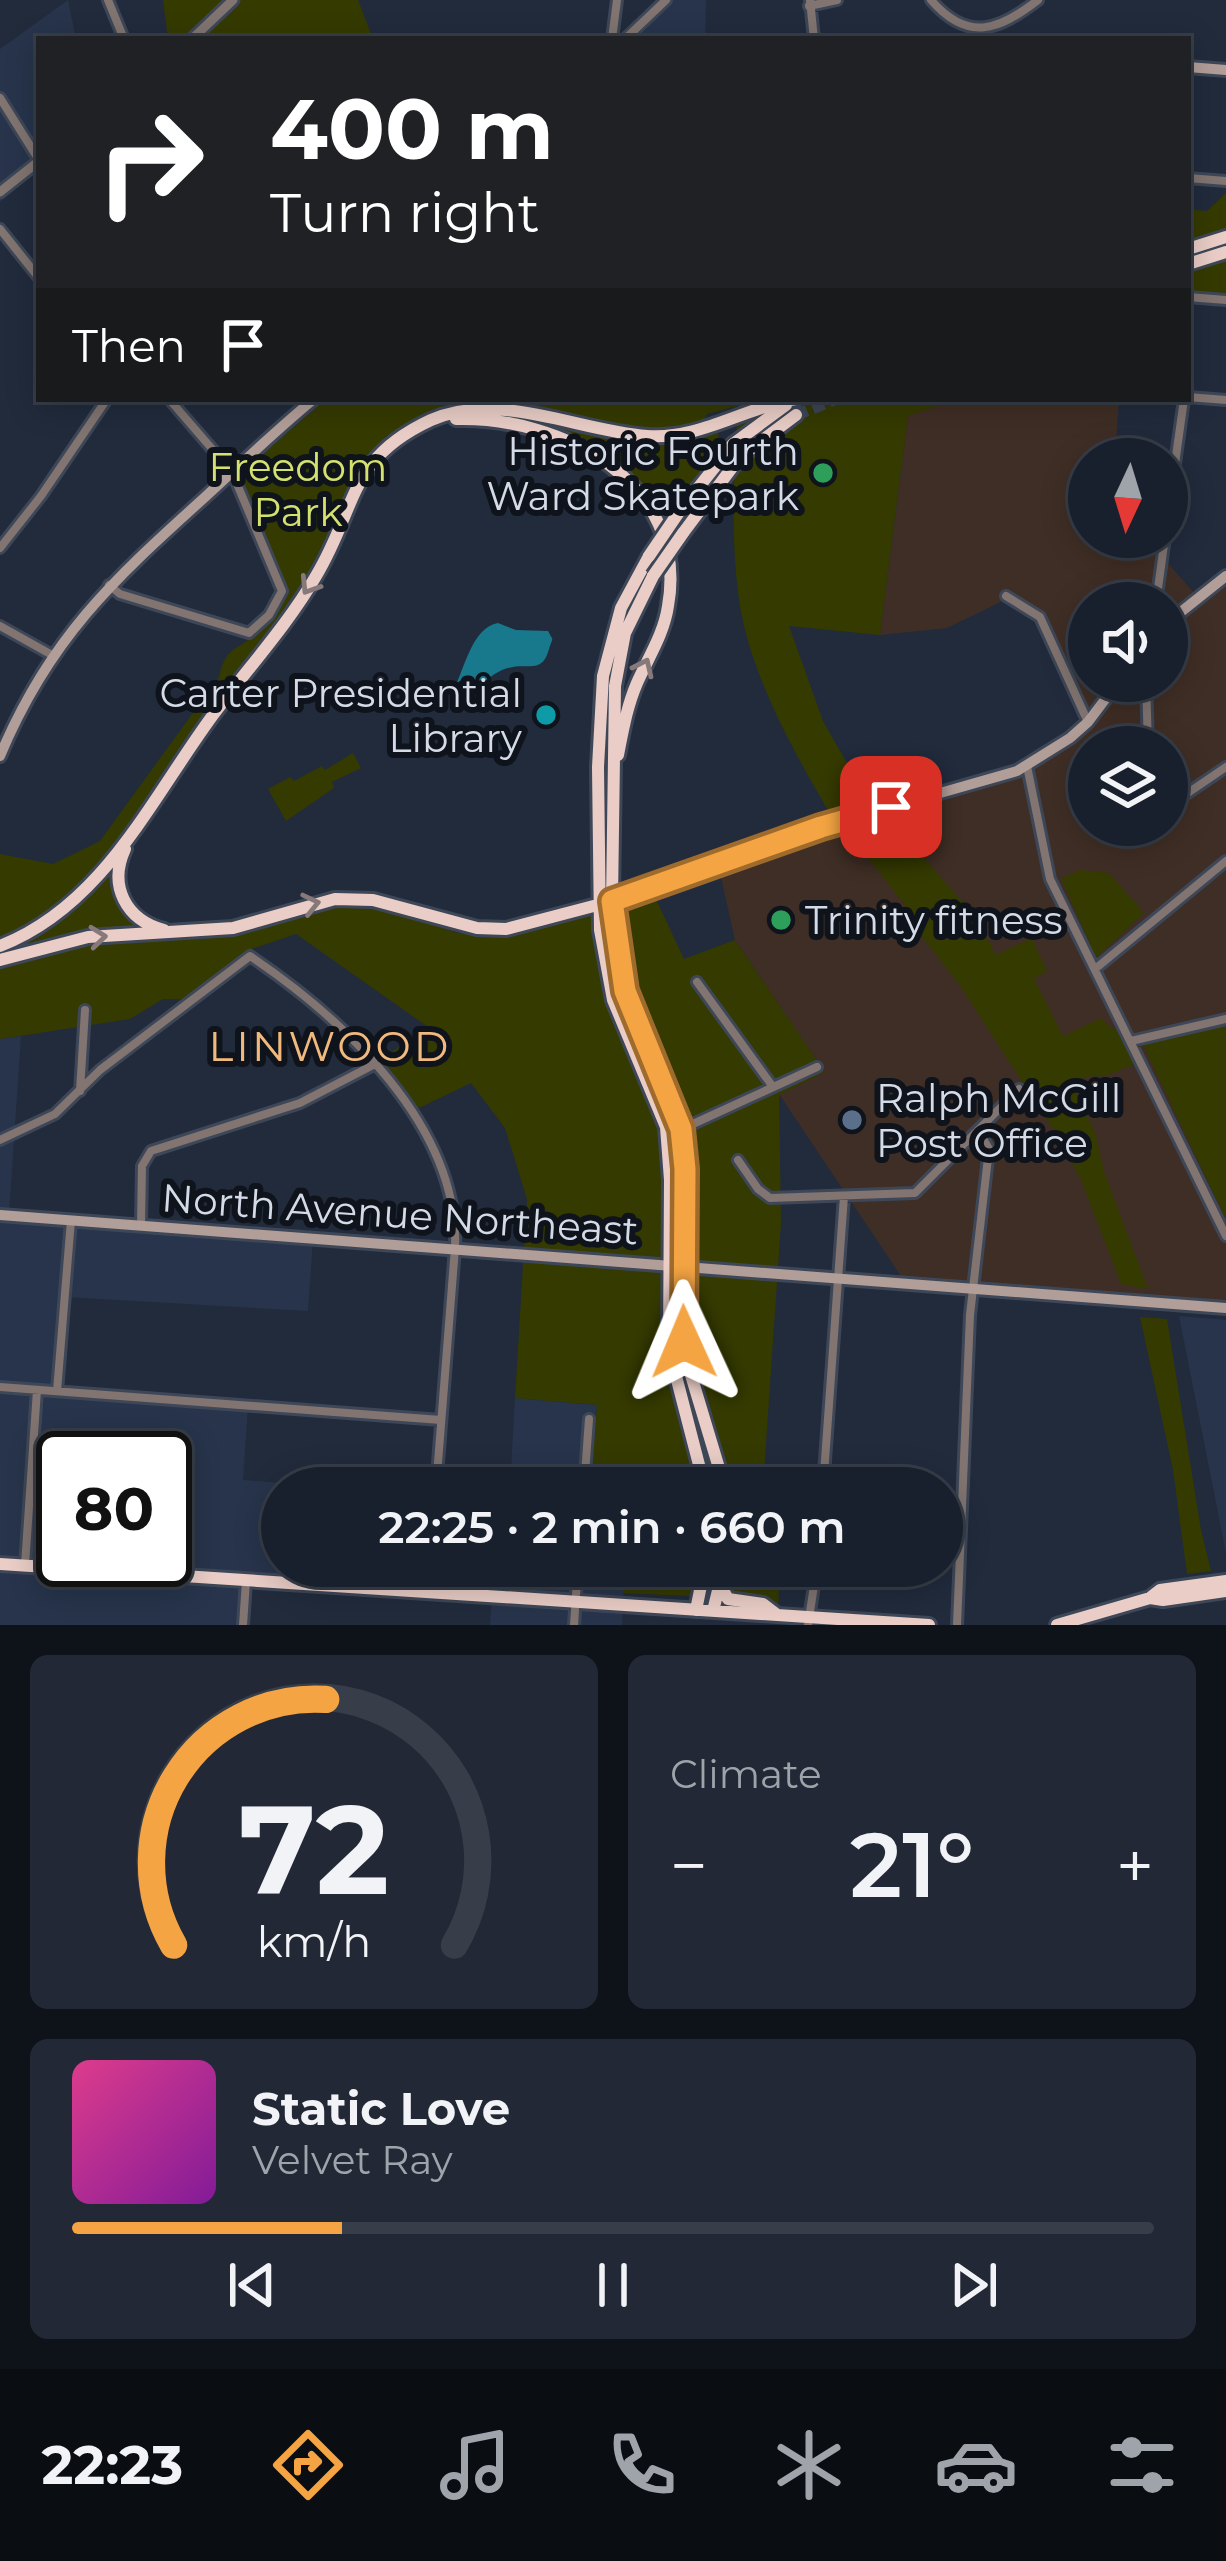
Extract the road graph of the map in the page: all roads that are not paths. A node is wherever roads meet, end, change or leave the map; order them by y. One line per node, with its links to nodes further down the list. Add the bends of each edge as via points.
1 (108, 0): 9 (street)
2 (233, 0): 10 (street)
3 (617, 0): 11 (street)
4 (666, 0): 12 (street)
5 (837, 0): 8 (street)
6 (931, 0): 7 (street, via 954,21 984,28)
7 (1038, 0)
8 (810, 3): 13 (street)
9 (123, 36)
10 (194, 36)
11 (611, 36)
12 (628, 36)
13 (814, 36)
14 (1191, 67): 15 (main road)
15 (1226, 70)
16 (0, 98): 17 (street)
17 (36, 155)
18 (36, 162): 21 (street)
19 (1191, 178): 20 (street)
20 (1226, 181)
21 (0, 192)
22 (0, 229): 27 (street)
23 (1226, 237): 24 (highway)
24 (1191, 248)
25 (1226, 252): 26 (highway)
26 (1191, 263)
27 (36, 274)
28 (1191, 296): 29 (street)
29 (1226, 299)
30 (1191, 398): 31 (street)
31 (1226, 400)
32 (104, 402): 42 (street)
33 (172, 402): 41 (street)
34 (311, 402): 41 (main road)
35 (787, 402): 39 (highway, via 683,434 650,436 490,410)
36 (792, 402): 58 (highway, bridge, via 717,461 649,556 616,620 599,730)
37 (1185, 402): 40 (street)
38 (796, 415): 54 (highway, bridge, via 717,483 633,611 619,658)
39 (420, 426): 54 (highway, one-way to 39, via 629,701 668,610 669,563 653,511 620,471 574,444 496,421); 56 (highway, one-way to 56, via 383,449 362,475 314,580)
40 (1180, 438)
41 (232, 472): 44 (main road); 44 (street, via 282,591 249,633)
42 (0, 548)
43 (1226, 576): 46 (main road)
44 (109, 585): 48 (main road)
45 (1006, 596): 50 (street, via 1040,617)
46 (1188, 606)
47 (0, 626): 48 (street)
48 (52, 655): 51 (main road)
49 (1103, 702): 50 (main road)
50 (1088, 722): 52 (main road)
51 (0, 757)
52 (1027, 766): 58 (main road); 62 (street, via 1050,879)
53 (1226, 766): 55 (street)
54 (613, 779): 58 (highway)
55 (1188, 793)
56 (136, 827): 59 (highway, via 118,867 124,902 149,926); 60 (highway, via 70,905)
57 (1226, 861): 62 (street)
58 (605, 903): 59 (highway, one-way to 58, via 335,899 506,929); 72 (highway, via 625,991); 82 (highway, via 604,964 613,1000 666,1127)
59 (198, 932): 61 (highway, one-way to 59, via 88,937)
60 (0, 946)
61 (0, 960)
62 (1095, 969): 66 (street)
63 (697, 982): 69 (street)
64 (86, 1010): 71 (street)
65 (1226, 1019): 66 (street)
66 (1131, 1041): 80 (street)
67 (377, 1063): 71 (street, via 324,1009 250,956); 79 (street, via 300,1103 151,1151 142,1166); 81 (street, via 435,1161)
68 (817, 1067): 69 (street)
69 (773, 1087): 72 (street)
70 (1019, 1089): 73 (street)
71 (80, 1091): 74 (street, via 55,1114)
72 (681, 1129): 83 (highway)
73 (978, 1130): 76 (street, via 915,1192); 85 (street, via 989,1149)
74 (0, 1140)
75 (738, 1160): 76 (street, via 770,1198)
76 (844, 1196): 84 (street)
77 (0, 1215): 78 (main road, North Avenue Northeast)
78 (71, 1220): 79 (main road, North Avenue Northeast); 89 (street)
79 (141, 1226): 81 (main road, North Avenue Northeast)
80 (1226, 1236)
81 (455, 1248): 82 (main road, North Avenue Northeast); 91 (street)
82 (668, 1264): 83 (main road, North Avenue Northeast); 94 (highway, via 670,1349)
83 (683, 1265): 84 (main road, North Avenue Northeast); 95 (highway, via 688,1370)
84 (839, 1280): 85 (main road, North Avenue Northeast); 96 (street)
85 (973, 1291): 86 (main road, North Avenue Northeast); 119 (street)
86 (1226, 1308)
87 (0, 1387): 88 (street)
88 (37, 1390): 89 (street); 98 (street)
89 (57, 1391): 91 (street)
90 (589, 1419): 93 (street)
91 (441, 1420): 92 (street)
92 (438, 1467)
93 (586, 1467)
94 (700, 1467)
95 (718, 1467)
96 (825, 1467)
97 (0, 1564): 98 (highway)
98 (26, 1565): 99 (highway)
99 (246, 1581): 108 (highway); 116 (street)
100 (1226, 1581): 109 (highway)
101 (428, 1587): 108 (street)
102 (577, 1587): 110 (street)
103 (701, 1587): 111 (highway)
104 (718, 1587): 112 (highway)
105 (721, 1587): 113 (highway, via 728,1599 763,1604)
106 (814, 1587): 115 (street)
107 (1226, 1591): 109 (highway)
108 (428, 1593): 110 (highway)
109 (1150, 1598): 114 (highway)
110 (576, 1603): 111 (highway); 117 (street)
111 (696, 1610): 112 (highway)
112 (712, 1611): 113 (highway)
113 (777, 1615): 115 (highway)
114 (1101, 1617): 120 (highway)
115 (809, 1621): 118 (highway)
116 (243, 1625)
117 (574, 1625)
118 (929, 1625)
119 (957, 1625)
120 (1058, 1625)

